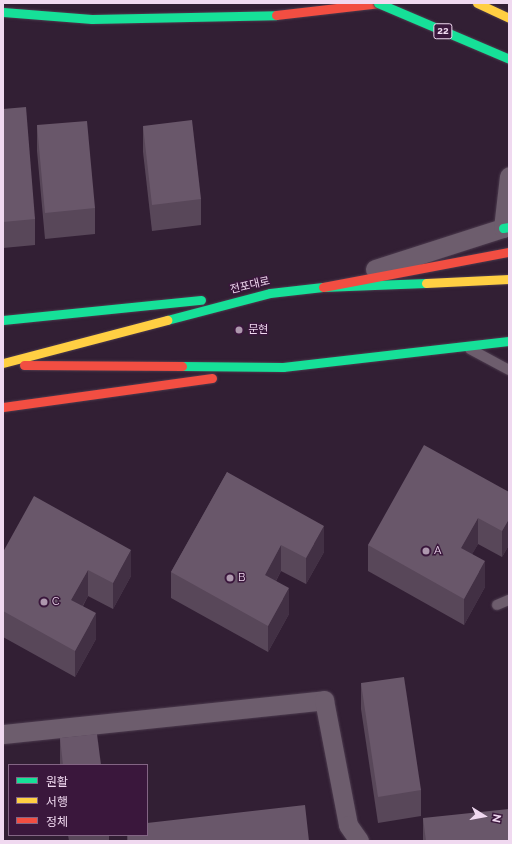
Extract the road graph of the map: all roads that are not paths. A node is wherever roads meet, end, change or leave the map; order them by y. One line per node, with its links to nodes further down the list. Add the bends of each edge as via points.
1 (379, 3): 3 (main road, via 253,17 92,19); 5 (main road, 22, bridge)
2 (477, 3): 4 (main road)
3 (3, 12)
4 (509, 18)
5 (509, 58)
6 (509, 176): 7 (street)
7 (506, 227): 10 (street)
8 (509, 252): 10 (main road)
9 (509, 279): 10 (main road, 전포대로)
10 (322, 286): 11 (main road, 전포대로)
11 (270, 293): 12 (main road); 15 (main road, 전포대로)
12 (3, 320)
13 (509, 341): 14 (main road, 전포대로)
14 (466, 347): 16 (main road, 전포대로); 17 (lane)
15 (3, 364): 16 (main road, 전포대로)
16 (283, 367): 18 (main road)
17 (509, 370)
18 (5, 411)
19 (509, 600): 20 (lane)
20 (497, 606)
21 (3, 734): 22 (street, via 324,700 348,825)
22 (359, 841)

